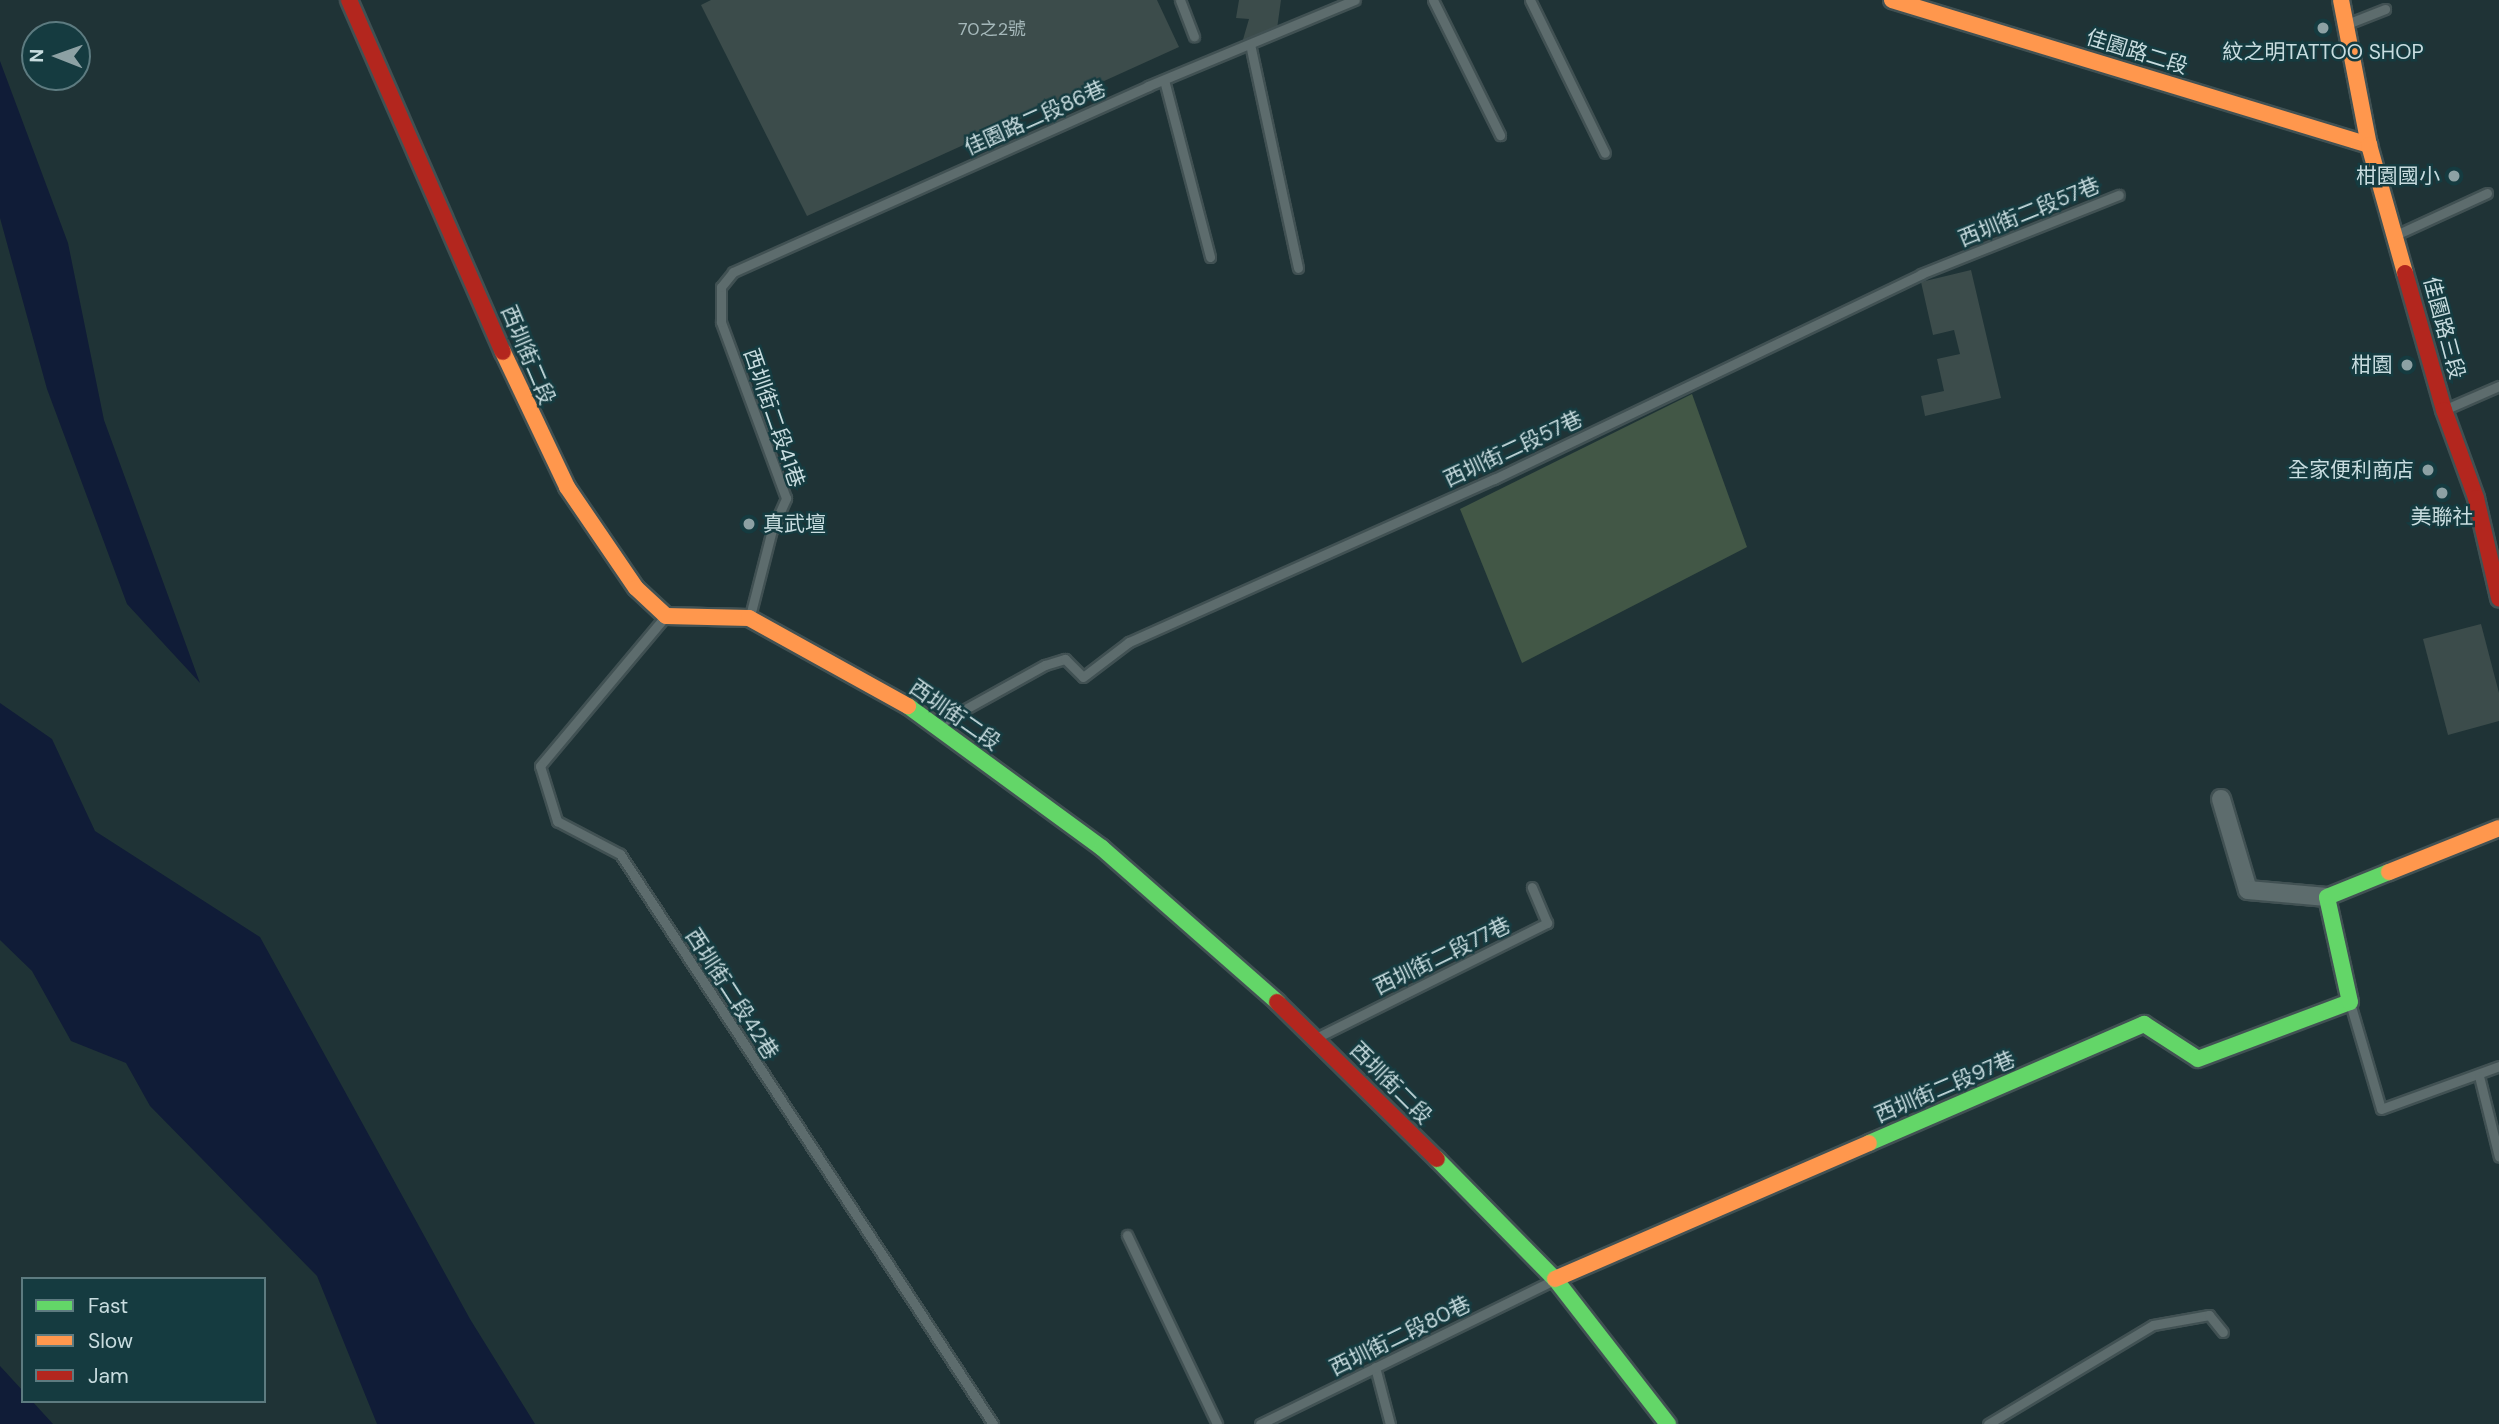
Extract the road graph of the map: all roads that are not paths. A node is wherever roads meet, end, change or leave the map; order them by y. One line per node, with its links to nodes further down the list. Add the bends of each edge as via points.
1 (349, 0): 27 (street, 西圳街二段, via 534,423 568,487 636,588)
2 (1180, 0): 10 (lane)
3 (1355, 0): 11 (lane, 佳園路二段86巷)
4 (1433, 0): 13 (lane)
5 (1530, 0): 15 (lane)
6 (1892, 0): 14 (street, 佳園路二段)
7 (2341, 0): 9 (street, 佳園路三段)
8 (2385, 9): 9 (lane)
9 (2346, 24): 14 (street, 佳園路三段)
10 (1194, 36)
11 (1250, 44): 12 (lane, 佳園路二段86巷); 20 (lane)
12 (1164, 80): 19 (lane); 21 (lane, 佳園路二段86巷)
13 (1500, 135)
14 (2369, 145): 18 (street, 佳園路三段)
15 (1605, 153)
16 (2487, 193): 18 (lane)
17 (2119, 195): 29 (lane, 西圳街二段57巷, via 1921,274 1494,479 1129,642 1083,677 1065,659 1045,665)
18 (2396, 234): 23 (street, 佳園路三段)
19 (1210, 257)
20 (1297, 268)
21 (733, 272): 28 (lane, 西圳街二段41巷, via 721,287 721,322 786,498 772,530)
22 (2499, 386): 23 (lane)
23 (2444, 410): 24 (street, 佳園路三段)
24 (2476, 498): 25 (street); 26 (street, 佳園路三段)
25 (2499, 506)
26 (2499, 598)
27 (666, 616): 28 (street, 西圳街二段); 43 (lane, 西圳街二段42巷, via 540,766 557,821 620,854)
28 (750, 618): 29 (street, 西圳街二段)
29 (938, 725): 35 (street, 西圳街二段, via 1102,848)
30 (2221, 799): 33 (street, via 2248,890)
31 (2499, 828): 33 (street)
32 (1532, 887): 35 (lane, 西圳街二段77巷, via 1547,923)
33 (2327, 897): 34 (street)
34 (2350, 1002): 37 (lane, via 2381,1110); 40 (street, 西圳街二段97巷, via 2198,1059 2144,1024)
35 (1317, 1038): 40 (street, 西圳街二段)
36 (2499, 1066): 37 (lane)
37 (2479, 1076): 38 (lane)
38 (2499, 1157)
39 (1127, 1235): 44 (lane)
40 (1555, 1279): 42 (lane, 西圳街二段80巷); 47 (street, 西圳街二段)
41 (2223, 1332): 48 (lane, via 2209,1315 2153,1325)
42 (1375, 1367): 45 (lane, 西圳街二段80巷); 46 (lane)
43 (993, 1424)
44 (1217, 1424)
45 (1260, 1424)
46 (1390, 1424)
47 (1668, 1424)
48 (1988, 1424)

